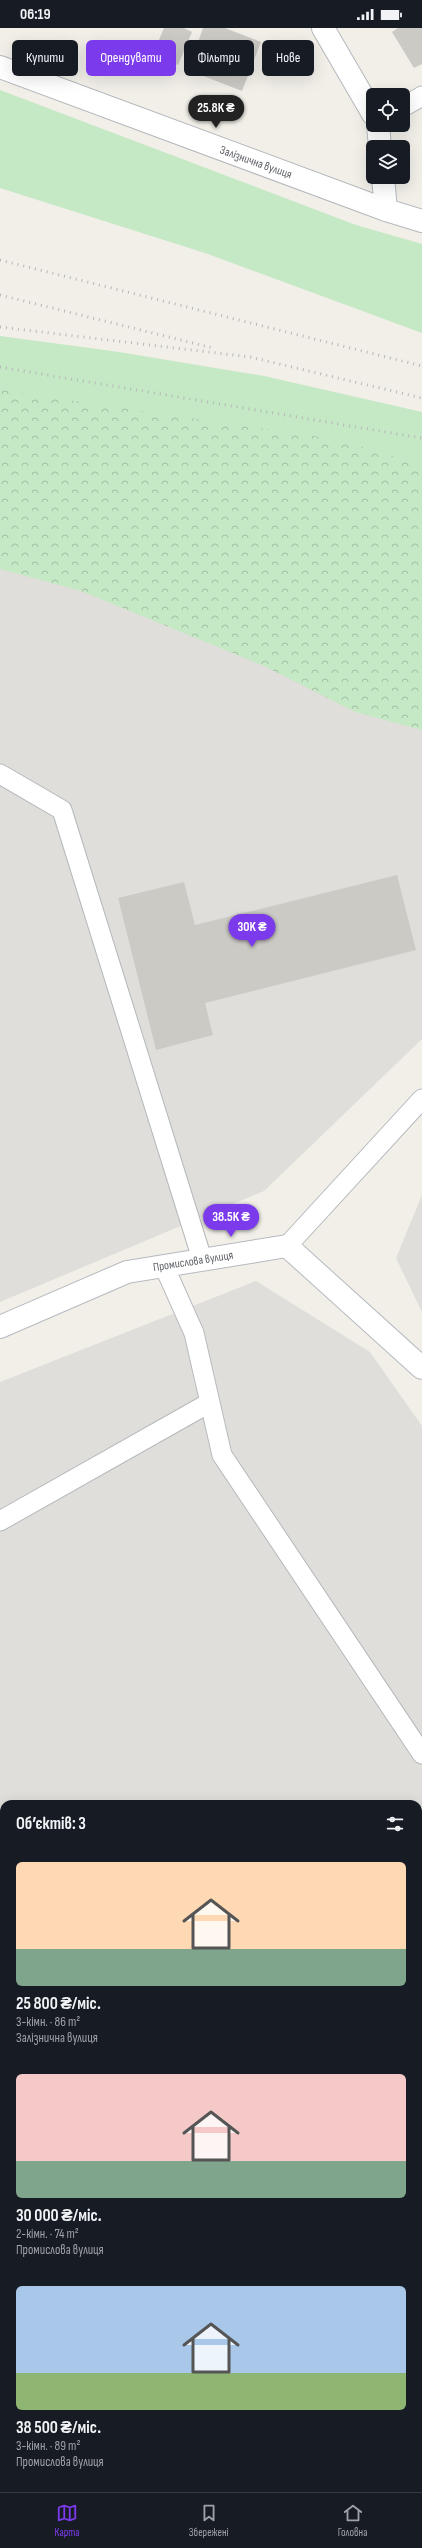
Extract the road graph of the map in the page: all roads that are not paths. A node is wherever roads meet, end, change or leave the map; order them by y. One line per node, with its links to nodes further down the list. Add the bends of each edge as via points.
1 (323, 28): 4 (street)
2 (0, 67): 7 (street, Залізнична вулиця)
3 (422, 96): 5 (lane)
4 (366, 102)
5 (410, 103)
6 (384, 184): 7 (street)
7 (386, 210): 8 (street, Залізнична вулиця)
8 (422, 221)
9 (0, 774): 12 (lane, via 62,810)
10 (422, 1099): 11 (lane)
11 (287, 1246): 12 (street, Промислова вулиця); 15 (street)
12 (202, 1259): 13 (street, Промислова вулиця)
13 (164, 1266): 14 (street, Промислова вулиця, via 127,1272); 16 (lane, via 194,1333)
14 (0, 1327)
15 (422, 1368)
16 (208, 1403): 17 (lane); 18 (lane, via 222,1454)
17 (0, 1521)
18 (422, 1754)

